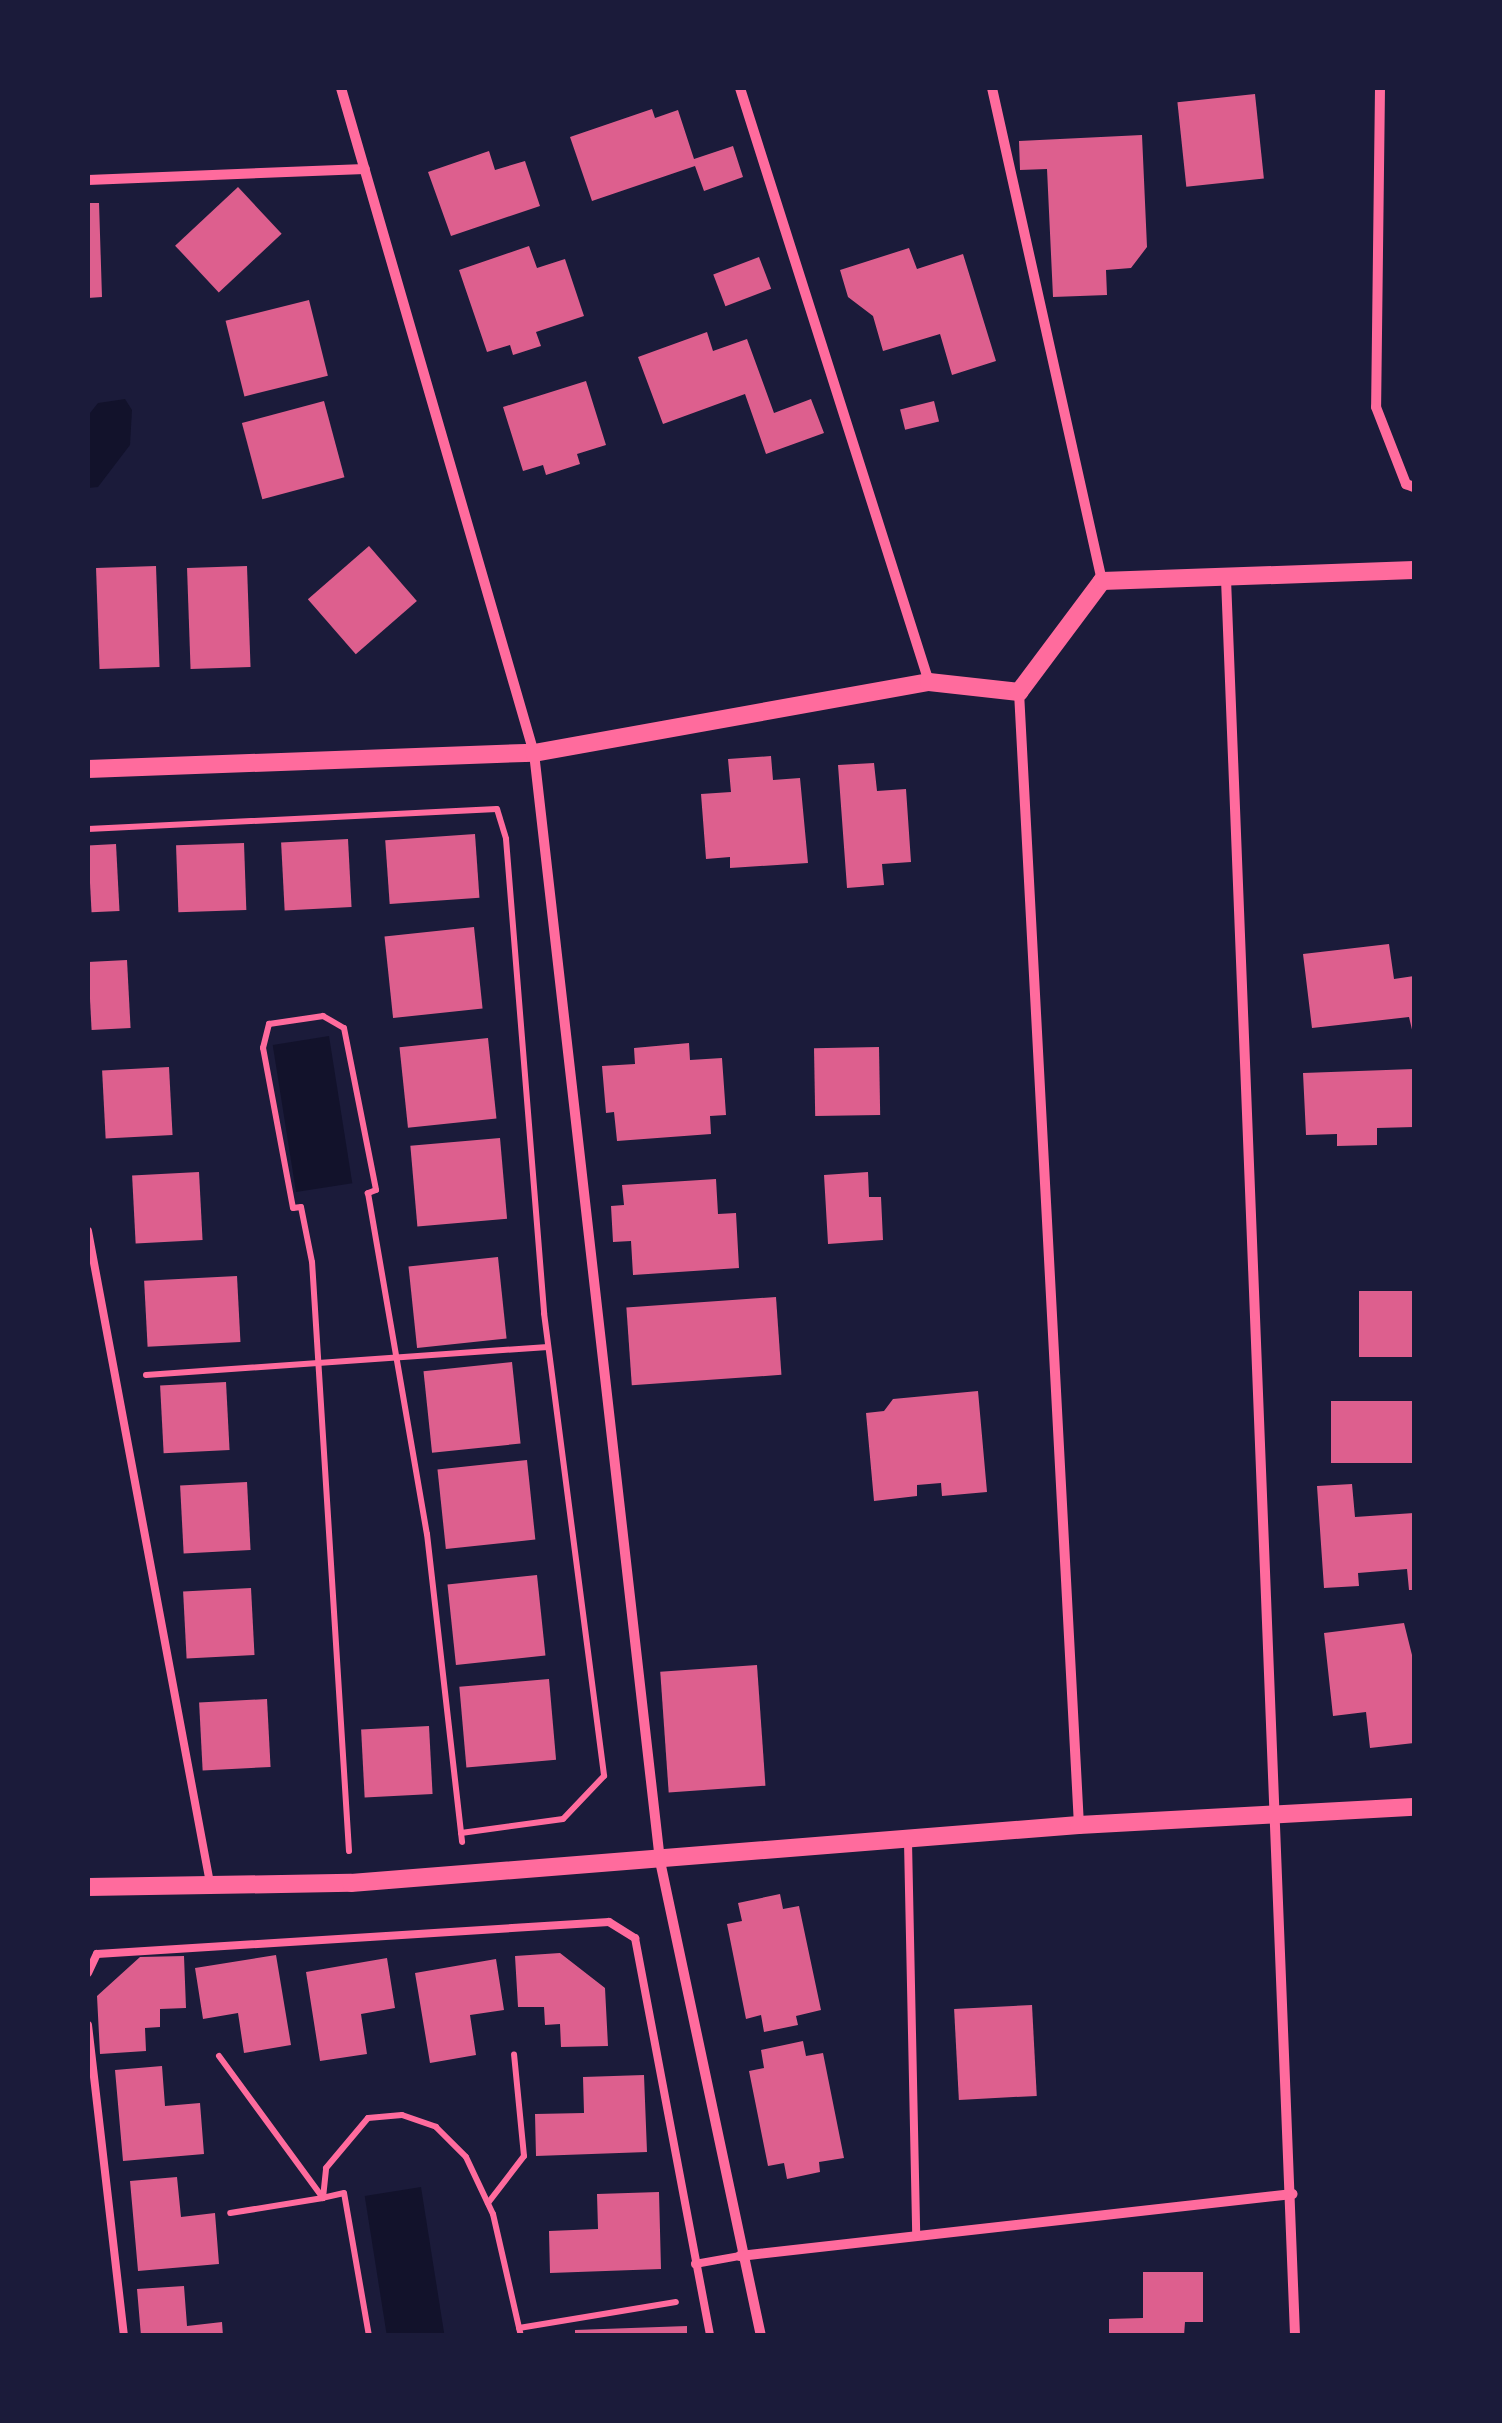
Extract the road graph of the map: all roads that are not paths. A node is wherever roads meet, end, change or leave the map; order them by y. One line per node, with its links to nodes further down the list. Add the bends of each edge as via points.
1 (342, 88): 5 (street)
2 (740, 88): 11 (street)
3 (992, 88): 10 (street)
4 (1380, 88): 7 (street, via 1376,407 1406,484)
5 (365, 169): 6 (street); 13 (street)
6 (88, 180)
7 (1414, 488)
8 (1414, 570): 9 (street)
9 (1226, 579): 10 (street); 17 (street)
10 (1102, 581): 12 (street)
11 (929, 682): 12 (street); 13 (street)
12 (1018, 692): 18 (street)
13 (534, 754): 14 (street); 20 (street)
14 (88, 769)
15 (88, 1231): 22 (lane)
16 (1414, 1806): 17 (street)
17 (1278, 1816): 18 (street); 25 (street)
18 (1079, 1825): 19 (street)
19 (908, 1842): 20 (street); 26 (lane)
20 (660, 1861): 22 (street); 27 (street)
21 (88, 1887): 22 (street)
22 (211, 1887)
23 (88, 1974): 28 (lane, via 97,1954 609,1922 635,1938)
24 (88, 2025): 29 (lane)
25 (1293, 2194): 26 (street); 32 (street)
26 (916, 2236): 27 (street)
27 (740, 2256): 28 (lane); 31 (street)
28 (695, 2264): 30 (lane)
29 (124, 2336)
30 (710, 2336)
31 (760, 2336)
32 (1296, 2336)

